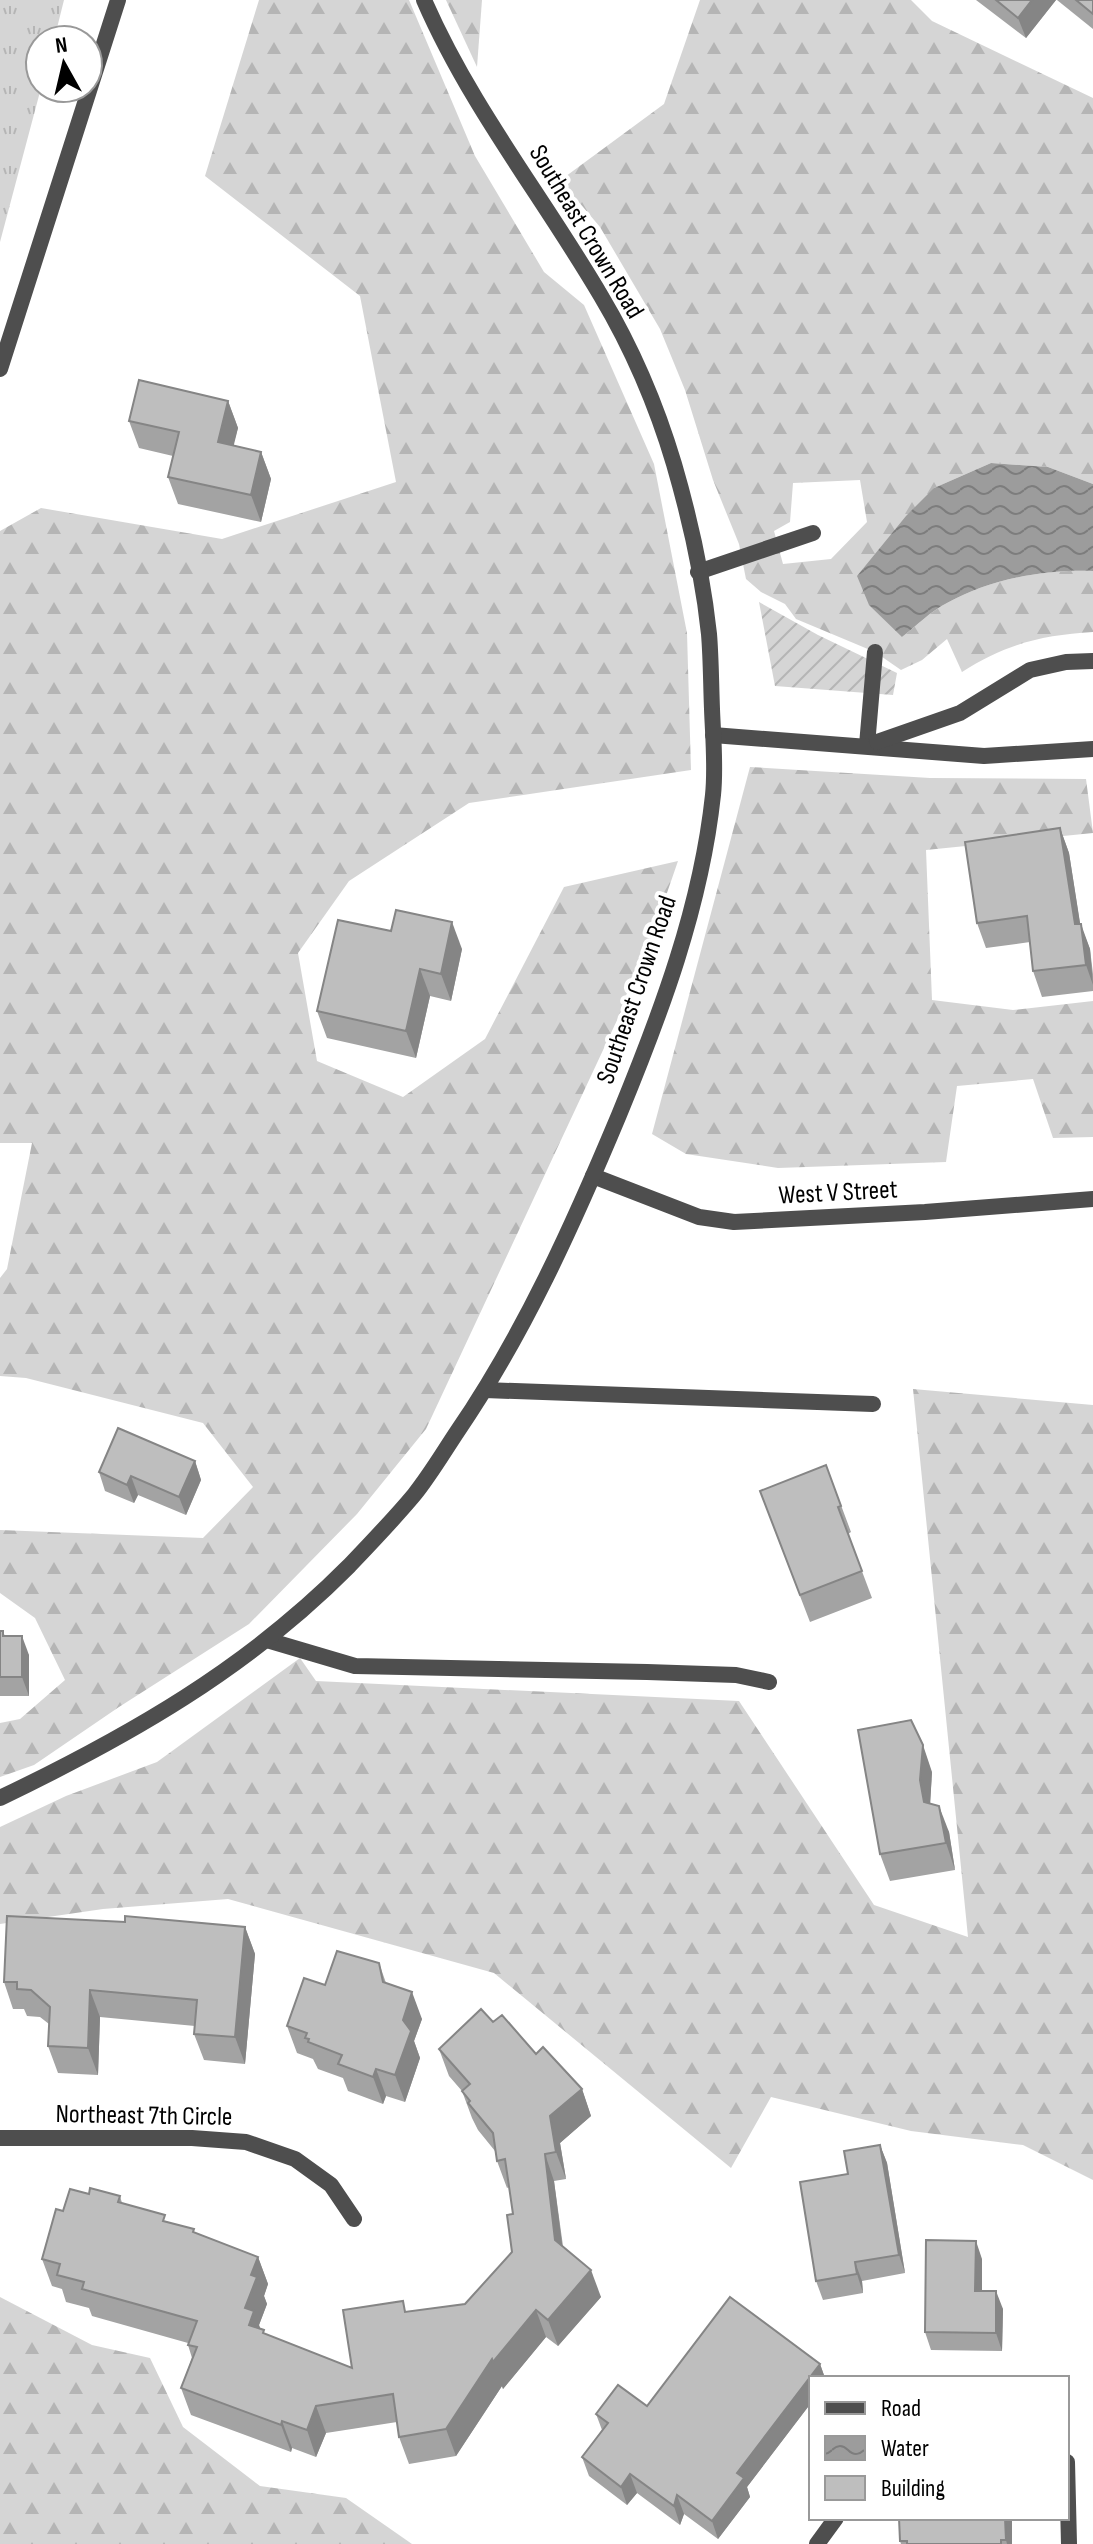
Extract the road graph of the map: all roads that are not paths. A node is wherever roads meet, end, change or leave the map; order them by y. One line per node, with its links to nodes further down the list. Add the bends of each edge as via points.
1 (118, 0): 3 (street)
2 (424, 0): 5 (street, Southeast Crown Road, via 443,43 604,300 643,381 674,464)
3 (0, 369)
4 (813, 533): 5 (street)
5 (698, 572): 8 (street, Southeast Crown Road, via 709,634)
6 (875, 652): 9 (street)
7 (1093, 661): 9 (street, via 1030,670 960,713)
8 (713, 735): 9 (street); 11 (street, Southeast Crown Road, via 713,791 703,863 681,949)
9 (867, 745): 10 (street, via 984,756)
10 (1093, 749)
11 (593, 1176): 12 (street, West V Street, via 699,1217 734,1222); 13 (street, Southeast Crown Road, via 543,1284)
12 (1093, 1199)
13 (485, 1390): 14 (street); 15 (street, Southeast Crown Road, via 417,1492 346,1569)
14 (873, 1404)
15 (267, 1640): 16 (street, via 355,1666 736,1675); 17 (street, Southeast Crown Road, via 185,1700)
16 (769, 1682)
17 (0, 1798)
18 (0, 2138): 19 (street, Northeast 7th Circle, via 246,2142 295,2159 331,2185)
19 (354, 2219)
20 (835, 2520): 22 (street)
21 (1068, 2520): 23 (street)
22 (817, 2544)
23 (1069, 2544)

